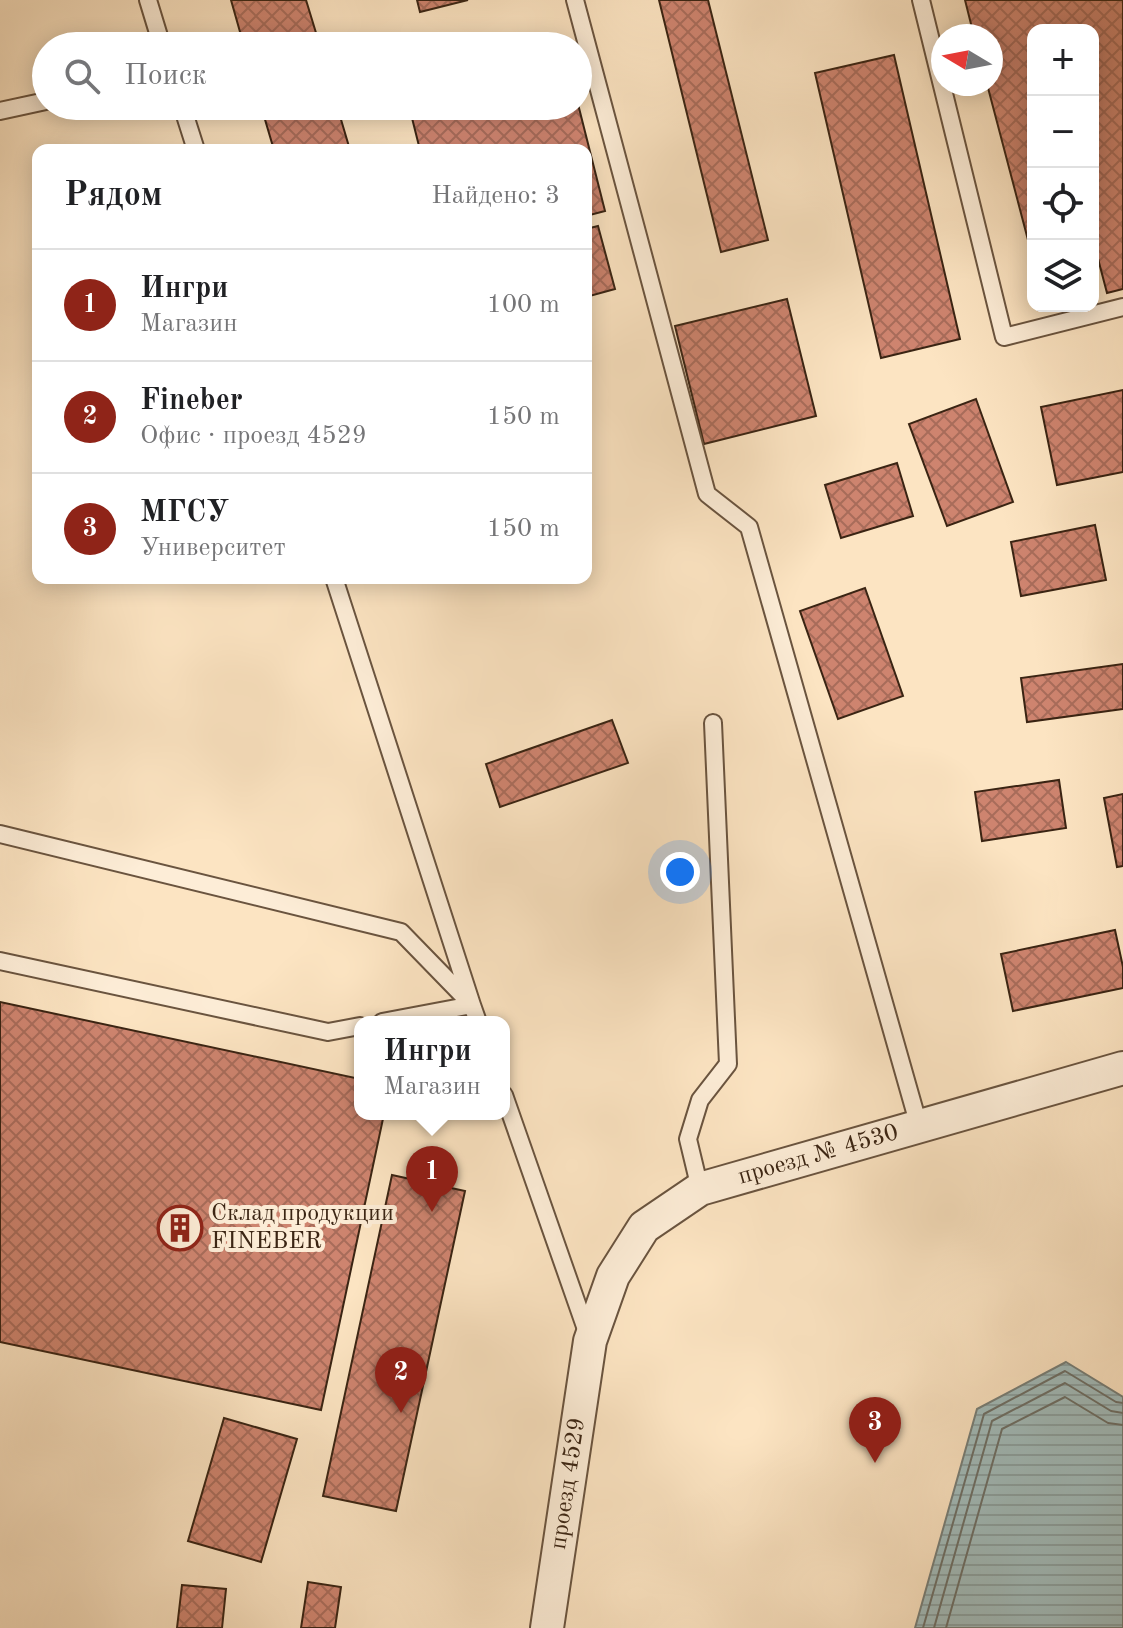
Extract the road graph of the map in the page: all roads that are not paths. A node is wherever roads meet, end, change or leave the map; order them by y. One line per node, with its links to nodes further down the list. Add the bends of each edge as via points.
1 (148, 0): 4 (lane)
2 (575, 0): 5 (lane)
3 (921, 0): 11 (lane, via 1004,337)
4 (158, 32)
5 (584, 32)
6 (592, 64): 22 (lane, via 707,494 749,527)
7 (32, 104): 8 (lane)
8 (0, 111)
9 (186, 120): 10 (lane)
10 (194, 144)
11 (1123, 307)
12 (336, 584): 16 (lane)
13 (713, 723): 23 (lane, via 728,1064 700,1100 688,1139)
14 (0, 834): 16 (lane, via 401,932)
15 (0, 961): 19 (lane, via 328,1032)
16 (472, 1005): 17 (lane); 18 (lane)
17 (414, 1016)
18 (476, 1016)
19 (354, 1027)
20 (1123, 1068): 22 (street, проезд № 4530)
21 (510, 1112): 24 (lane)
22 (919, 1126): 23 (street, проезд № 4530)
23 (700, 1189): 24 (street, проезд № 4530, via 644,1227 613,1276)
24 (590, 1341): 25 (street, проезд 4529)
25 (547, 1628)

